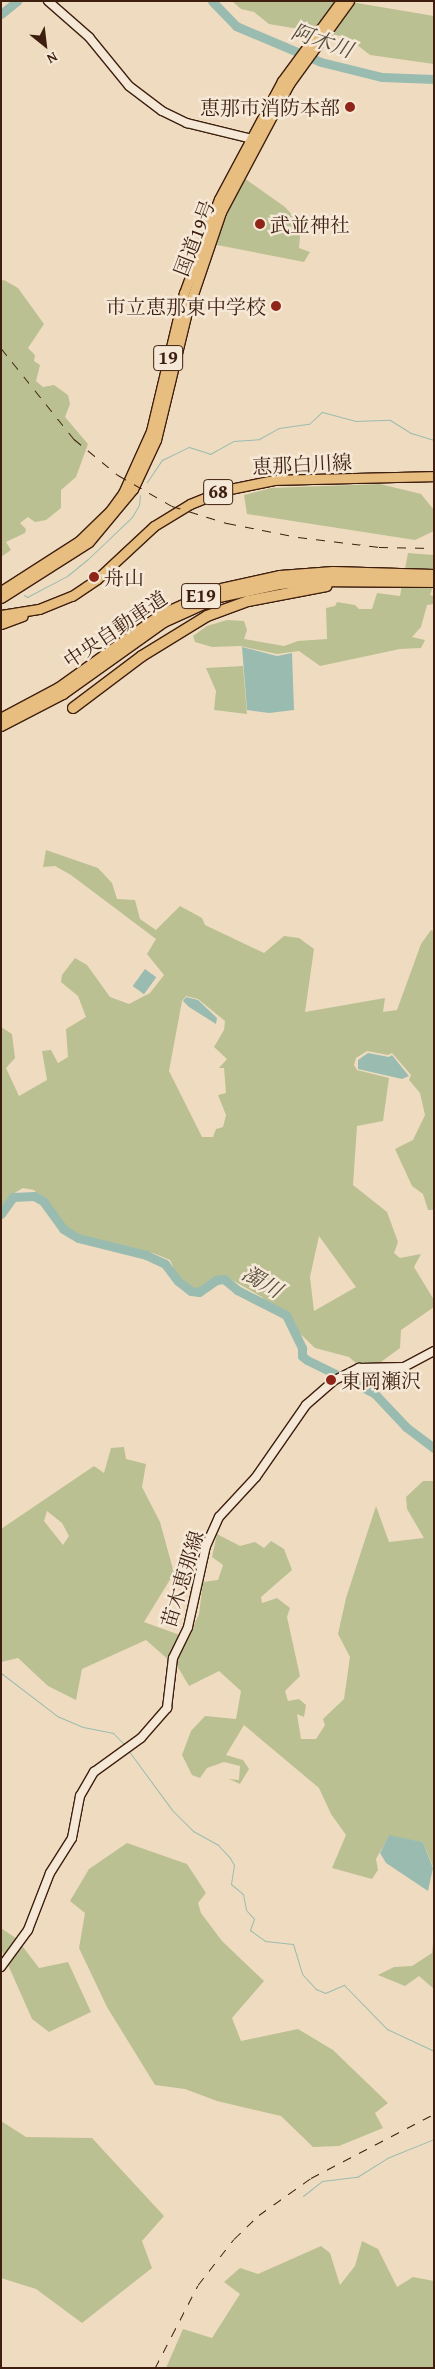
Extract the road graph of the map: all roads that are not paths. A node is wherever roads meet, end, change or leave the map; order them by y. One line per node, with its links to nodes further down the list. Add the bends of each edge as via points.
1 (48, 1): 5 (main road, via 90,36 129,86 162,111 187,124)
2 (341, 1): 4 (main road, 国道19号 / 19)
3 (350, 1): 4 (main road, 国道19号 / 19)
4 (286, 83): 5 (main road, 国道19号 / 19)
5 (254, 140): 10 (main road, 国道19号 / 19, via 219,198 203,239 176,325 151,431 134,473 110,511 91,531); 11 (main road, 国道19号 / 19, via 208,247 187,312 156,440 133,489 89,542)
6 (434, 476): 12 (main road, 恵那白川線 / 68, via 274,480 225,490 178,510 143,535 90,585 63,601)
7 (434, 575): 16 (highway, 中央自動車道 / E19, via 333,572 280,576 217,590 161,616 59,688)
8 (380, 579): 9 (highway, 中央自動車道 / E19); 15 (highway, via 274,595 207,616 142,656); 17 (highway, 中央自動車道 / E19, via 280,584 201,604 148,633 45,705)
9 (434, 582)
10 (1, 591)
11 (1, 598)
12 (39, 609): 13 (main road, 恵那白川線 / 68); 14 (main road, 68)
13 (1, 616)
14 (1, 624)
15 (73, 708)
16 (1, 719)
17 (1, 726)
18 (434, 1351): 19 (main road, 苗木恵那線, via 404,1367 359,1368 335,1380 306,1405 256,1477 219,1517 206,1546 188,1627 173,1658 166,1708 154,1725 99,1767 81,1793 72,1838 50,1873 28,1930)
19 (1, 1967)

